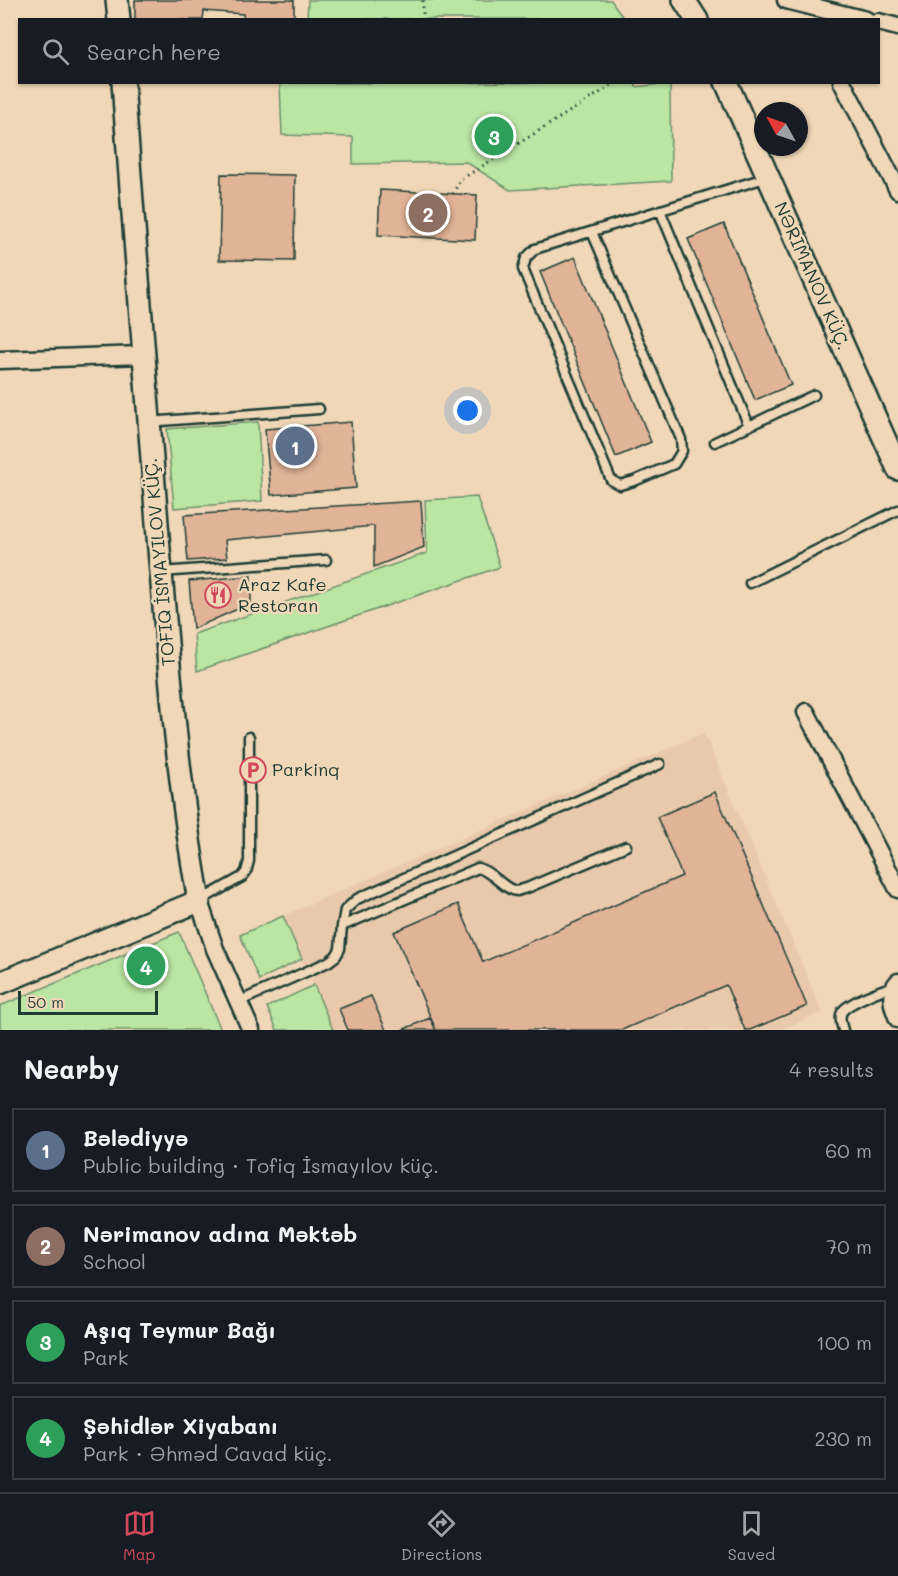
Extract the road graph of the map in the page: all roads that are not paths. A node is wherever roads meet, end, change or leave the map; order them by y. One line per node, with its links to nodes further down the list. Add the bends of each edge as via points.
1 (117, 0): 5 (street)
2 (684, 0): 6 (street)
3 (786, 0): 4 (street)
4 (825, 15): 7 (street)
5 (119, 18)
6 (696, 18)
7 (850, 18)
8 (880, 22): 9 (street)
9 (898, 27)
10 (123, 84): 17 (street)
11 (727, 84): 13 (street, NƏRIMANOV KÜÇ.)
12 (843, 84): 14 (street)
13 (768, 177): 15 (lane); 24 (street, NƏRIMANOV KÜÇ.)
14 (898, 190)
15 (660, 210): 16 (lane); 22 (lane)
16 (592, 231): 16 (lane, via 536,249 526,258 523,269 611,480 620,485 674,464 682,451 681,439)
17 (142, 355): 18 (street); 21 (street)
18 (0, 360)
19 (814, 395): 22 (lane)
20 (319, 409): 21 (lane)
21 (148, 422): 27 (street)
22 (749, 426): 23 (lane)
23 (714, 442)
24 (898, 469)
25 (898, 510): 28 (lane)
26 (326, 560): 27 (lane)
27 (161, 572): 34 (street, via 178,755)
28 (750, 583)
29 (806, 712): 33 (street)
30 (249, 738): 34 (lane, via 246,872)
31 (660, 764): 35 (lane, via 357,899 345,910)
32 (626, 846): 35 (lane, via 517,891 478,867)
33 (898, 889)
34 (199, 901): 36 (street); 38 (street)
35 (342, 926): 38 (lane, via 340,949 328,962)
36 (0, 983)
37 (896, 984): 39 (street, via 891,1001); 41 (lane, via 846,1007 840,1020)
38 (238, 1002): 40 (street)
39 (898, 1019)
40 (251, 1030)
41 (843, 1030)

